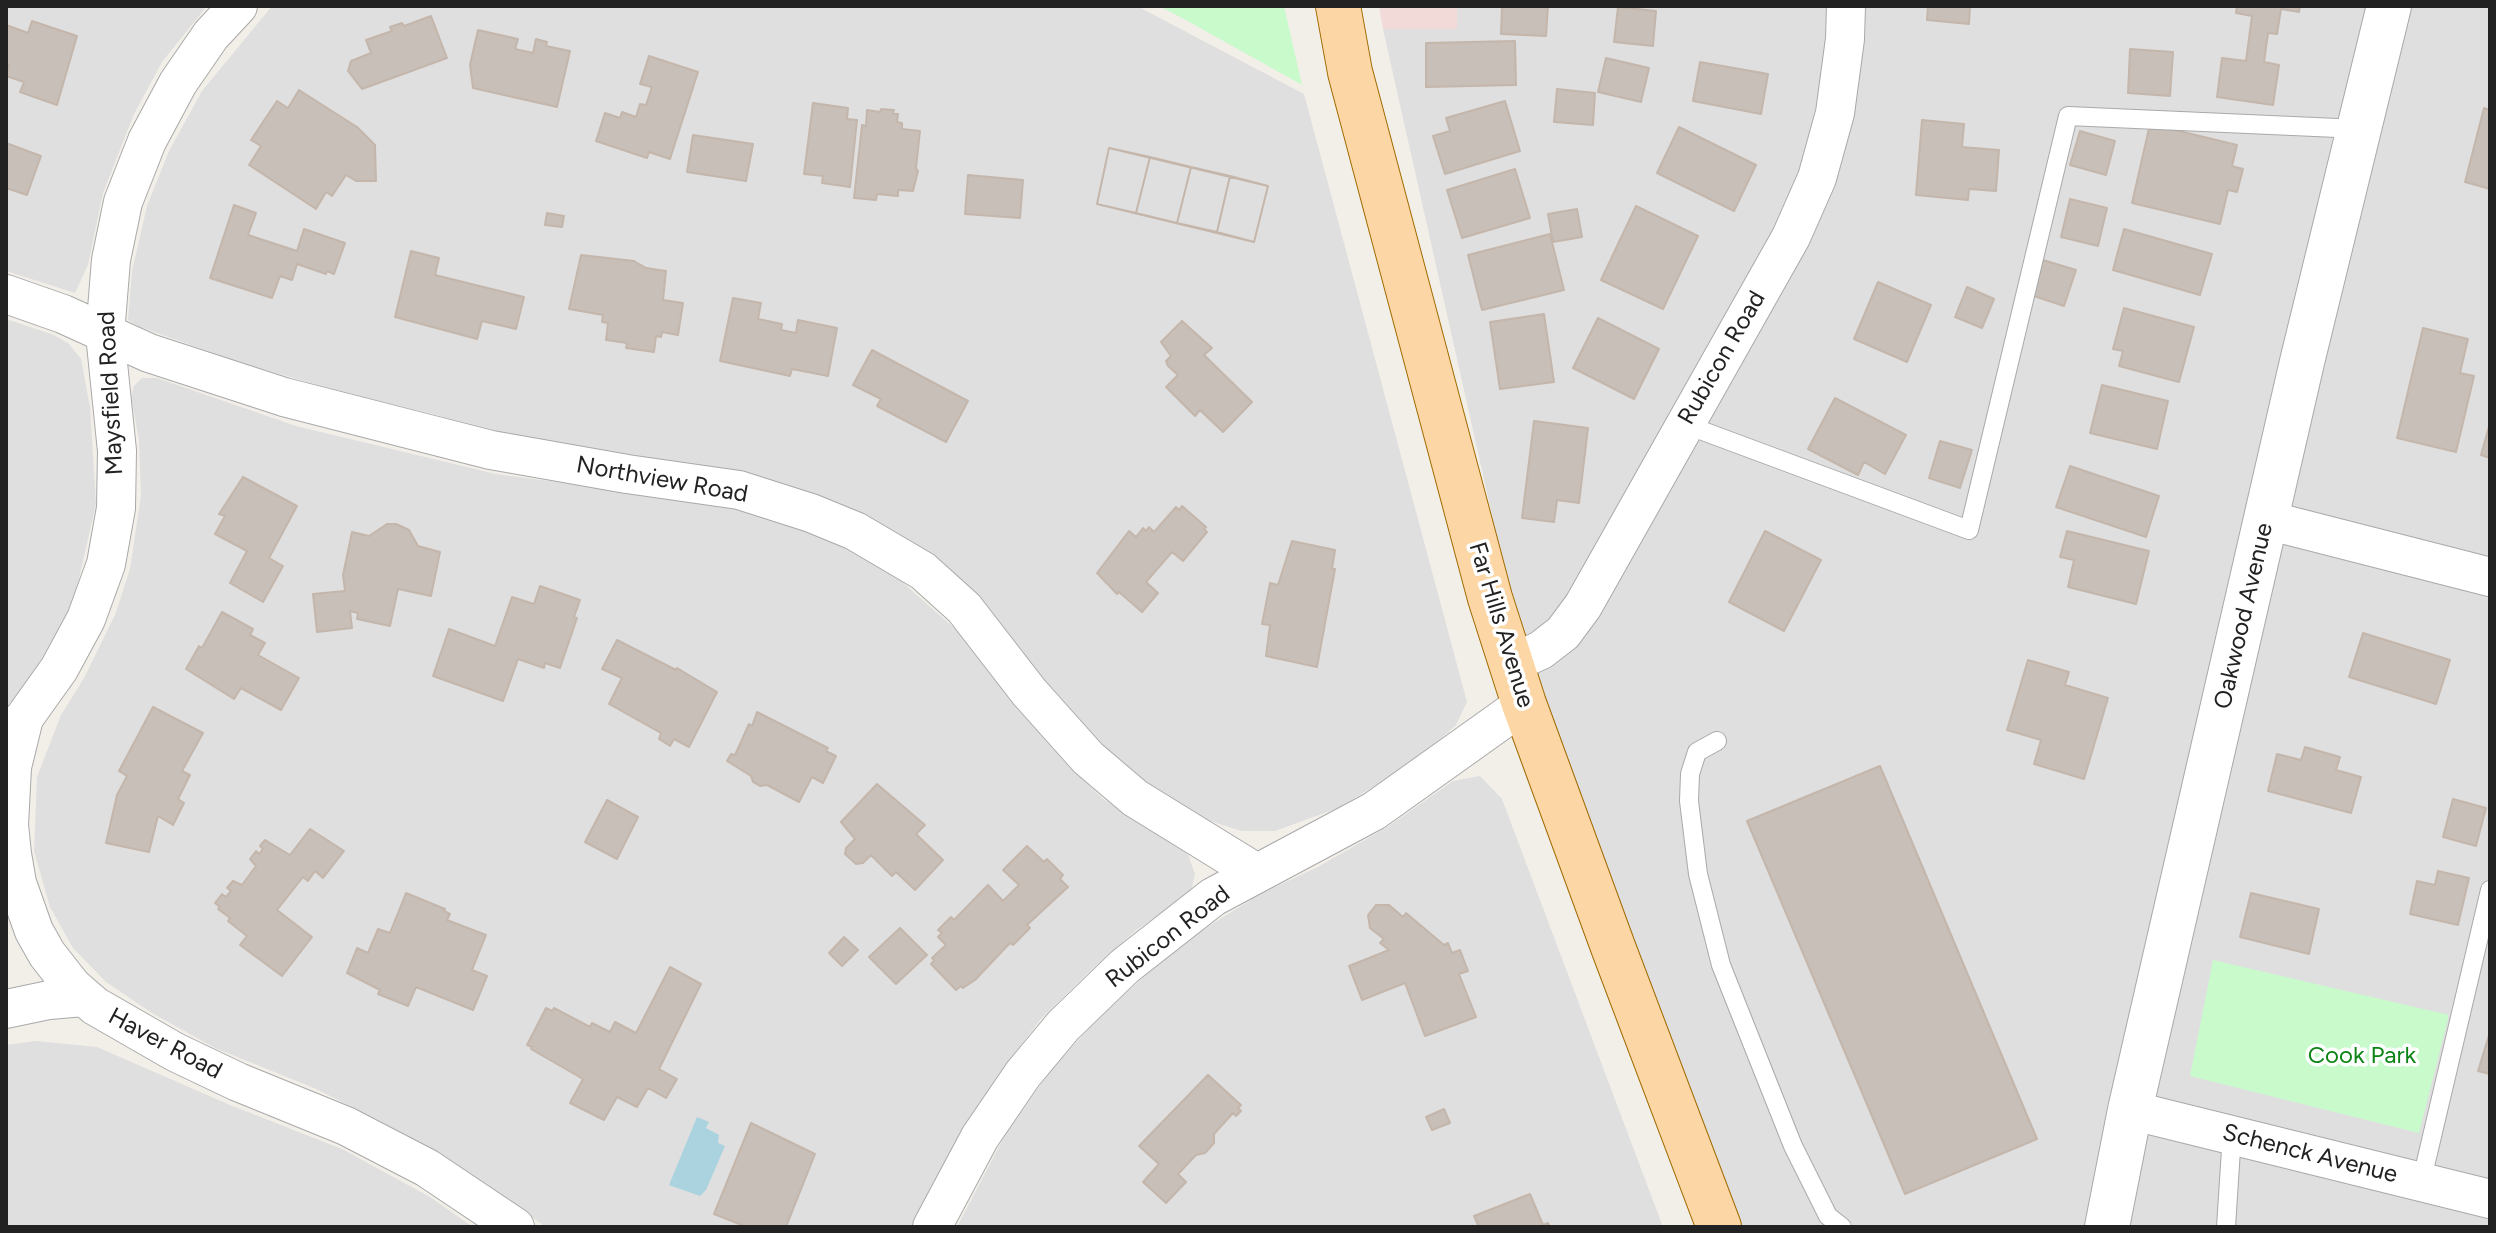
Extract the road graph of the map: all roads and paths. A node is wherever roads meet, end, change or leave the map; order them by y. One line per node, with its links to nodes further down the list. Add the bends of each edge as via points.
1 (238, 6): 7 (street, Maysfield Road, via 178,83 147,141 123,202)
2 (1338, 6): 11 (main road, Far Hills Avenue, via 1399,261)
3 (1846, 6): 8 (street, Rubicon Road, via 1835,113 1817,178 1791,237)
4 (2389, 6): 5 (street, Oakwood Avenue)
5 (2360, 129): 8 (lane, via 2068,116 1969,530); 9 (street, Oakwood Avenue)
6 (6, 294): 7 (street, Northview Road)
7 (105, 334): 12 (street, Maysfield Road, via 117,451 116,508 106,564 86,619 59,669); 14 (street, Northview Road, via 242,384 394,427 491,450 739,490 863,535 923,571 964,608 1088,758 1135,798)
8 (1684, 424): 11 (street, Rubicon Road, via 1583,606 1563,633 1541,650)
9 (2267, 520): 10 (street); 18 (street, Oakwood Avenue)
10 (2490, 577)
11 (1518, 684): 14 (street, Rubicon Road, via 1374,811); 24 (main road, Far Hills Avenue)
12 (15, 727): 16 (street, Haver Road, via 9,825 17,883 47,954)
13 (1717, 741): 25 (lane, via 1697,752 1689,788 1698,874 1721,965 1793,1146 1828,1216)
14 (1255, 872): 23 (street, Rubicon Road, via 1213,897 1125,966 1063,1026 980,1137)
15 (2490, 890): 20 (lane)
16 (84, 997): 17 (street); 22 (street, Haver Road, via 175,1052 346,1126 427,1168)
17 (13, 1000)
18 (2130, 1110): 19 (street, Schenck Avenue); 26 (street, Oakwood Avenue)
19 (2232, 1134): 20 (street, Schenck Avenue); 27 (lane)
20 (2421, 1183): 21 (street, Schenck Avenue)
21 (2490, 1199)
22 (515, 1227)
23 (932, 1227)
24 (1719, 1227)
25 (1842, 1227)
26 (2107, 1227)
27 (2226, 1227)

